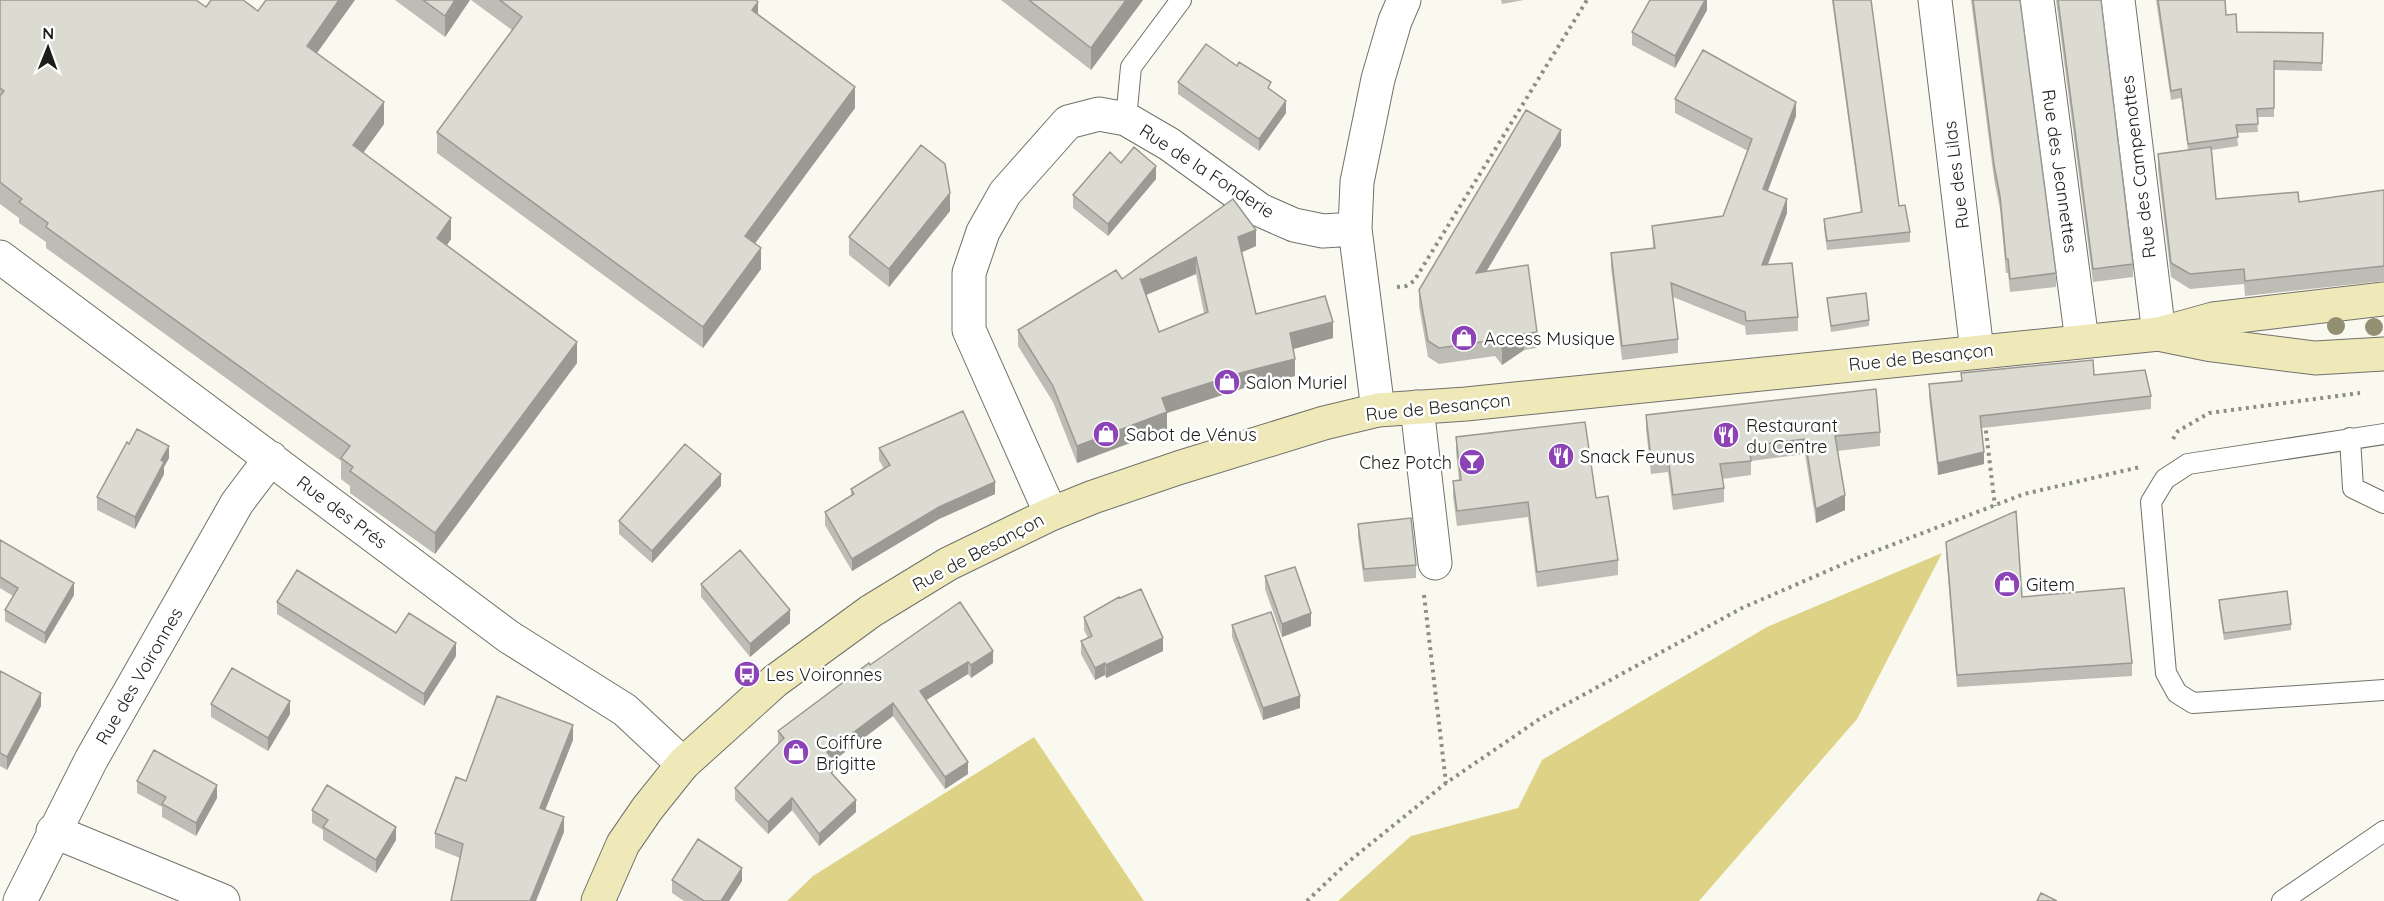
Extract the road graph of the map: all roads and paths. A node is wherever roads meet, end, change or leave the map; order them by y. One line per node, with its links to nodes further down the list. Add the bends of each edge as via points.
1 (1181, 0): 7 (lane, via 1131,67)
2 (1404, 0): 8 (street, via 1384,58 1365,135)
3 (1587, 0): 10 (path, via 1414,281 1406,286)
4 (1935, 0): 14 (street, Rue des Lilas)
5 (2037, 0): 13 (street, Rue des Jeannettes)
6 (2118, 0): 12 (street, Rue des Campenottes)
7 (1126, 119): 8 (street, Rue de la Fonderie, via 1169,144 1260,210 1294,225 1323,231); 27 (street, Rue de la Fonderie, via 1099,114 1068,122 1005,193 983,232 969,273 969,330)
8 (1355, 230): 10 (street)
9 (0, 257): 23 (street, Rue des Prés)
10 (1364, 291): 18 (street)
11 (2384, 299): 12 (main road, Rue de Besançon, via 2214,319)
12 (2159, 334): 13 (main road, Rue de Besançon); 15 (main road, Rue de Besançon, via 2315,358)
13 (2082, 341): 14 (main road, Rue de Besançon)
14 (1977, 351): 17 (main road, Rue de Besançon)
15 (2384, 354)
16 (2362, 393): 22 (path, via 2209,413 2178,431)
17 (1417, 407): 18 (main road, Rue de Besançon); 28 (street)
18 (1378, 410): 27 (main road, Rue de Besançon, via 1178,468)
19 (1985, 422): 26 (path)
20 (2384, 434): 21 (lane)
21 (2350, 438): 25 (lane, via 2353,488); 29 (lane, via 2188,464 2165,479 2151,502 2166,673 2177,693 2193,703)
22 (2167, 447)
23 (271, 458): 30 (street, Rue des Prés, via 509,637 625,710); 32 (street, Rue des Voironnes, via 237,502)
24 (2145, 466): 26 (path, via 2024,494)
25 (2384, 503)
26 (1995, 506): 31 (path, via 1855,559 1742,608 1541,718)
27 (1051, 514): 30 (main road, Rue de Besançon, via 948,564 871,611 775,681)
28 (1435, 563): 31 (path, via 1424,595)
29 (2384, 690)
30 (684, 764): 36 (main road, Rue de Besançon, via 623,844)
31 (1446, 783): 37 (path, via 1348,862)
32 (53, 831): 34 (street, Rue des Voironnes); 35 (street)
33 (2384, 831): 38 (lane)
34 (20, 901)
35 (223, 901)
36 (598, 901)
37 (1307, 901)
38 (2282, 901)

